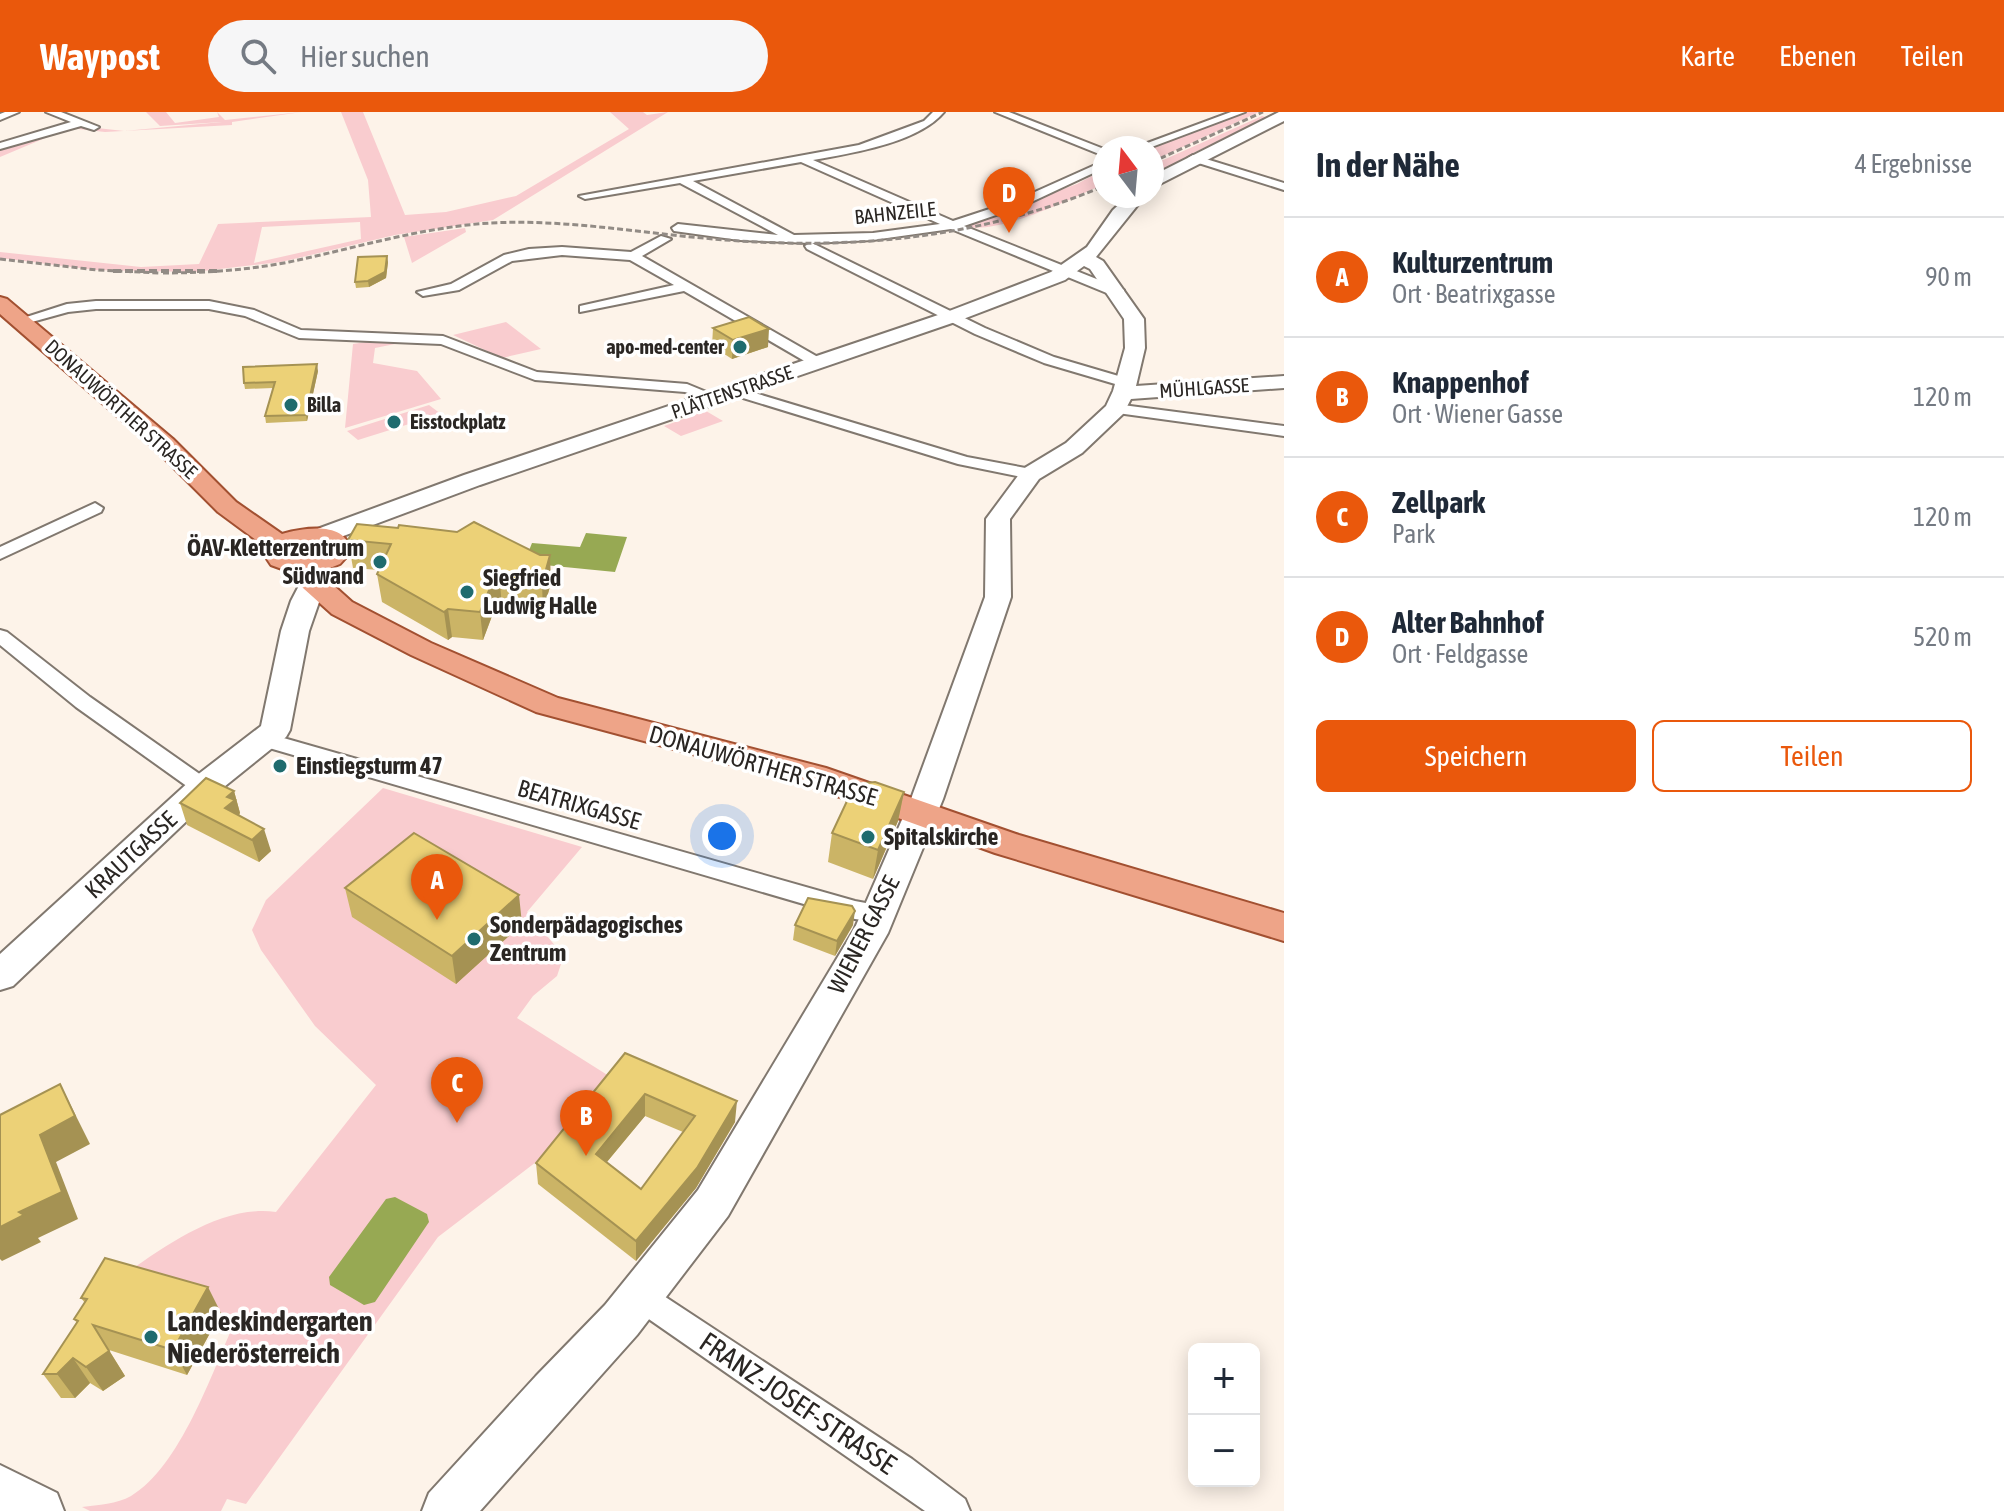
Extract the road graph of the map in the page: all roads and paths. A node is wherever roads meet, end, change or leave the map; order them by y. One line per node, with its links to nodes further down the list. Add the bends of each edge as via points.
1 (14, 112): 6 (street)
2 (51, 112): 8 (street)
3 (939, 112): 14 (street, via 928,123 861,148)
4 (1000, 112): 12 (street)
5 (1240, 112): 10 (street)
6 (0, 117)
7 (1281, 120): 13 (street)
8 (79, 123): 9 (street); 11 (street)
9 (94, 127)
10 (1164, 139)
11 (0, 146)
12 (1092, 148)
13 (1193, 158): 16 (street); 18 (street)
14 (805, 160): 17 (street); 21 (street)
15 (1092, 170): 21 (street, BAHNZEILE, via 1049,192)
16 (1164, 176)
17 (683, 180): 19 (street); 23 (street)
18 (1284, 187)
19 (585, 196)
20 (1126, 208): 27 (street)
21 (951, 224): 23 (street, BAHNZEILE, via 873,236); 27 (street)
22 (678, 228): 23 (street, BAHNZEILE)
23 (792, 237)
24 (665, 239): 26 (street)
25 (811, 246): 32 (street)
26 (633, 256): 28 (street); 29 (street, via 529,253 508,258 454,287)
27 (1075, 266): 32 (street, PLÄTTENSTRASSE); 36 (street, via 1097,265 1134,319 1135,348)
28 (683, 287): 31 (street); 34 (street)
29 (423, 292)
30 (0, 303): 33 (main road, DONAUWÖRTHER STRASSE)
31 (585, 309)
32 (951, 317): 34 (street, PLÄTTENSTRASSE); 36 (street)
33 (21, 321): 37 (street, via 96,305 209,305 249,313 299,334 443,340 535,376); 42 (main road, DONAUWÖRTHER STRASSE, via 164,444 227,507)
34 (818, 363): 37 (street, PLÄTTENSTRASSE)
35 (1284, 382): 36 (street, MÜHLGASSE)
36 (1122, 394): 38 (street); 39 (street, WIENER GASSE, via 1074,448)
37 (725, 395): 39 (street, via 964,461); 42 (street, PLÄTTENSTRASSE, via 472,480 377,517)
38 (1284, 431)
39 (1031, 474): 46 (street, WIENER GASSE, via 998,519 998,597)
40 (95, 508): 41 (street)
41 (0, 554)
42 (311, 554): 44 (street, via 278,719); 46 (main road, DONAUWÖRTHER STRASSE, via 342,608 547,705 814,776)
43 (0, 636): 45 (street)
44 (266, 740): 45 (street, KRAUTGASSE); 47 (street, BEATRIXGASSE)
45 (203, 787): 49 (street, KRAUTGASSE)
46 (922, 813): 47 (street, WIENER GASSE); 48 (main road, DONAUWÖRTHER STRASSE, via 1007,844)
47 (879, 913): 50 (street, WIENER GASSE, via 713,1203)
48 (1284, 927)
49 (0, 976)
50 (641, 1296): 53 (street, WIENER GASSE); 54 (street, FRANZ-JOSEF-STRASSE)
51 (0, 1490): 52 (street)
52 (39, 1511)
53 (447, 1511)
54 (953, 1511)

